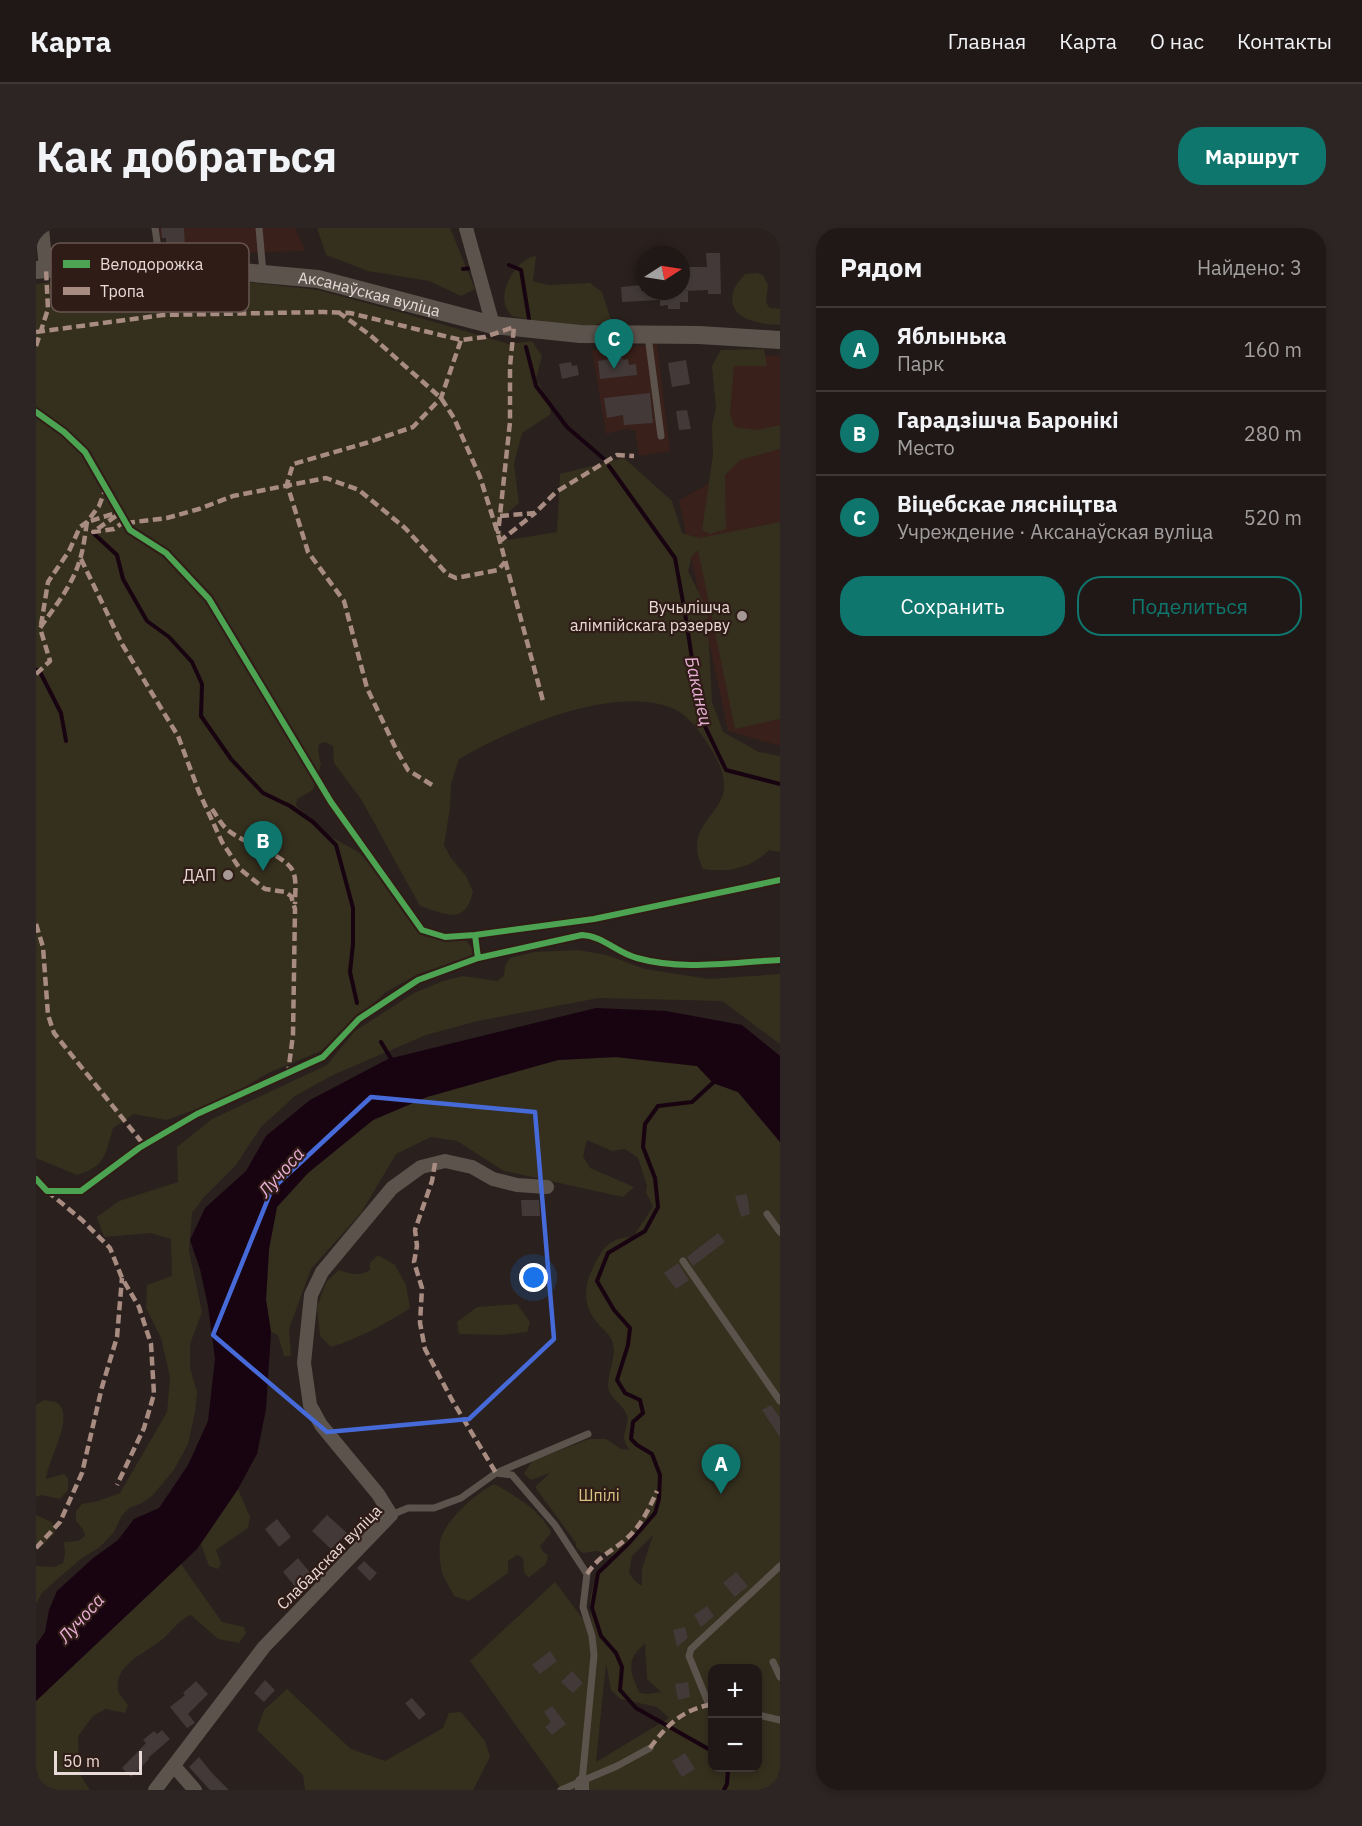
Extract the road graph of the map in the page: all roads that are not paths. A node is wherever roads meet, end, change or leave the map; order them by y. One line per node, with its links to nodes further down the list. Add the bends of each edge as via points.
1 (42, 228): 6 (street)
2 (155, 228): 5 (lane)
3 (259, 228): 8 (lane)
4 (466, 228): 9 (street)
5 (157, 243)
6 (41, 270)
7 (249, 273): 8 (street, Аксанаўская вуліца)
8 (263, 274): 9 (street, Аксанаўская вуліца, via 318,279)
9 (493, 325): 10 (street, Аксанаўская вуліца, via 580,334)
10 (648, 333): 11 (street, Аксанаўская вуліца); 12 (lane)
11 (780, 340)
12 (661, 436)
13 (547, 1187): 20 (street, via 493,1179 472,1167 445,1161 421,1167 392,1188 322,1272 310,1295 304,1363 310,1405 321,1425)
14 (767, 1214): 15 (lane)
15 (780, 1232)
16 (682, 1261): 17 (lane)
17 (780, 1401)
18 (588, 1434): 19 (lane, Слабадская вуліца)
19 (496, 1473): 20 (lane, Слабадская вуліца, via 461,1498 434,1508 408,1508); 29 (lane, via 512,1475 555,1525 587,1574 584,1607 594,1655)
20 (392, 1515): 28 (street, Слабадская вуліца, via 264,1647)
21 (780, 1566): 24 (lane, via 691,1649 689,1656)
22 (773, 1662): 23 (lane)
23 (780, 1677)
24 (708, 1698)
25 (762, 1716): 26 (lane)
26 (780, 1720)
27 (650, 1748): 29 (lane)
28 (174, 1766): 30 (street, Слабадская вуліца); 31 (street)
29 (582, 1786): 32 (lane)
30 (155, 1790)
31 (195, 1790)
32 (561, 1790)

